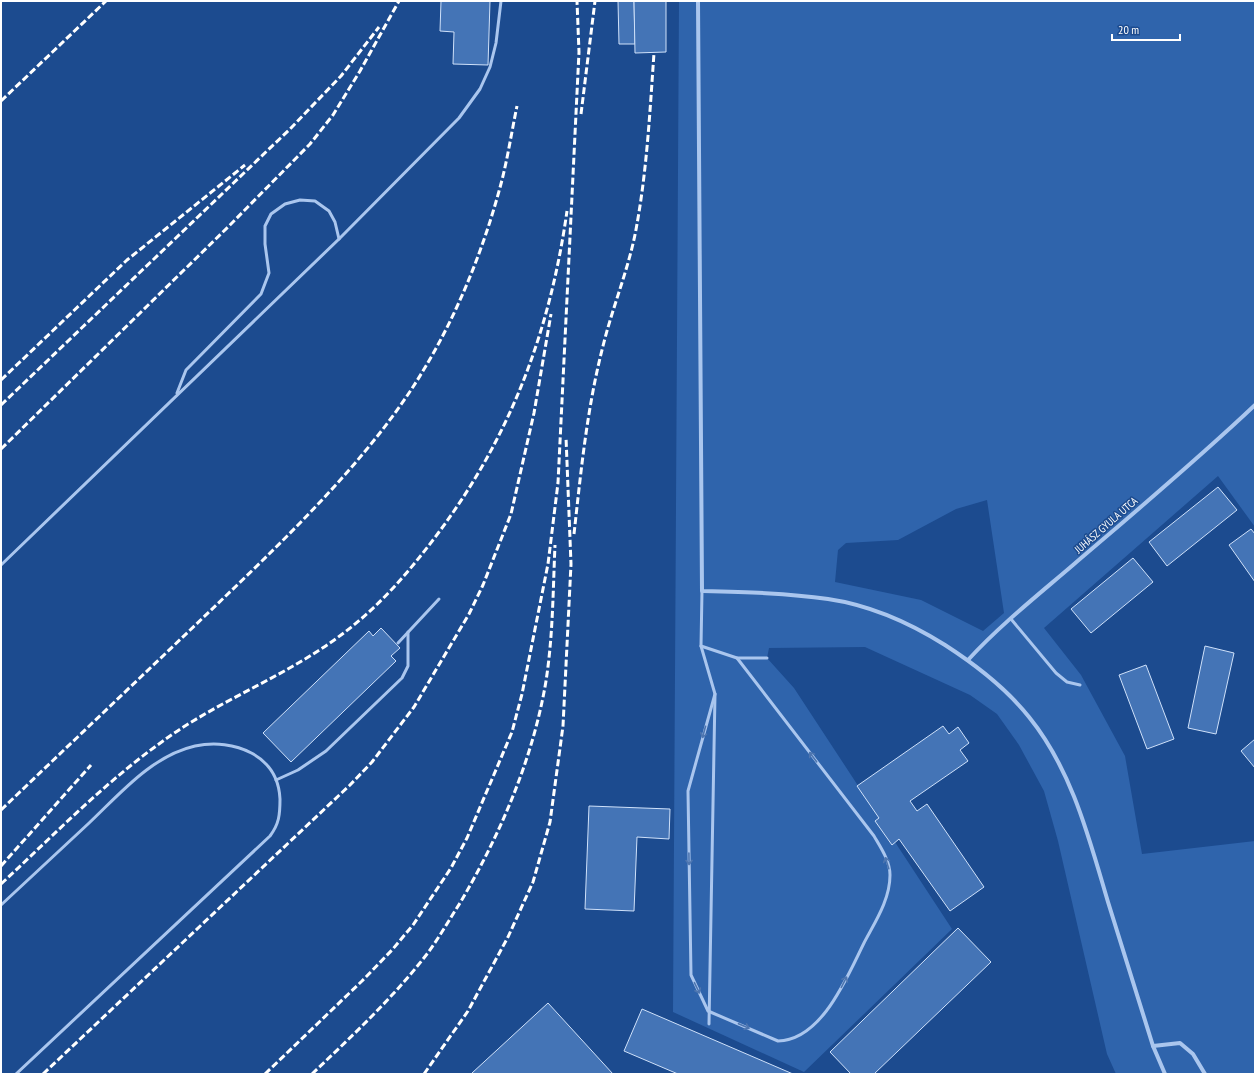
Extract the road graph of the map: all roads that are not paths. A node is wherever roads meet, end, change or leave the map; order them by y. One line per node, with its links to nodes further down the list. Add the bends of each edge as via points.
1 (501, 1): 3 (lane, via 496,43 490,67 480,89 459,118)
2 (698, 1): 7 (street)
3 (339, 239): 4 (lane); 4 (lane, via 329,211 316,201 300,200 285,204 271,214 265,226 269,273 261,294 186,370)
4 (177, 394): 6 (lane)
5 (1255, 405): 9 (street, JUHÁSZ GYULA UTCA, via 1161,490)
6 (1, 566)
7 (702, 591): 12 (lane); 15 (street, via 829,599 874,611 922,631)
8 (439, 599): 10 (lane)
9 (1010, 619): 15 (street, JUHÁSZ GYULA UTCA); 16 (lane, via 1056,673 1067,682)
10 (408, 632): 11 (lane); 18 (lane, via 408,666 402,678 326,751 298,770)
11 (398, 643)
12 (701, 646): 13 (lane); 17 (lane)
13 (737, 658): 14 (lane); 20 (lane, one-way to 13, via 778,1041 788,1041 808,1029 824,1014 838,994 884,903 890,875 888,862 874,836)
14 (767, 658)
15 (968, 660): 22 (street, via 1004,690 1029,717 1052,750 1068,782 1093,849)
16 (1080, 685)
17 (715, 694): 20 (lane); 20 (lane, one-way to 20, via 688,790 691,974)
18 (276, 780): 19 (lane, via 261,759 234,745 195,746 169,756 140,776); 23 (lane, via 280,792 281,811 276,828 270,836)
19 (1, 905)
20 (708, 1011): 21 (lane)
21 (709, 1024)
22 (1153, 1046): 24 (street); 25 (street, via 1180,1043 1193,1054)
23 (16, 1074)
24 (1165, 1074)
25 (1205, 1074)

